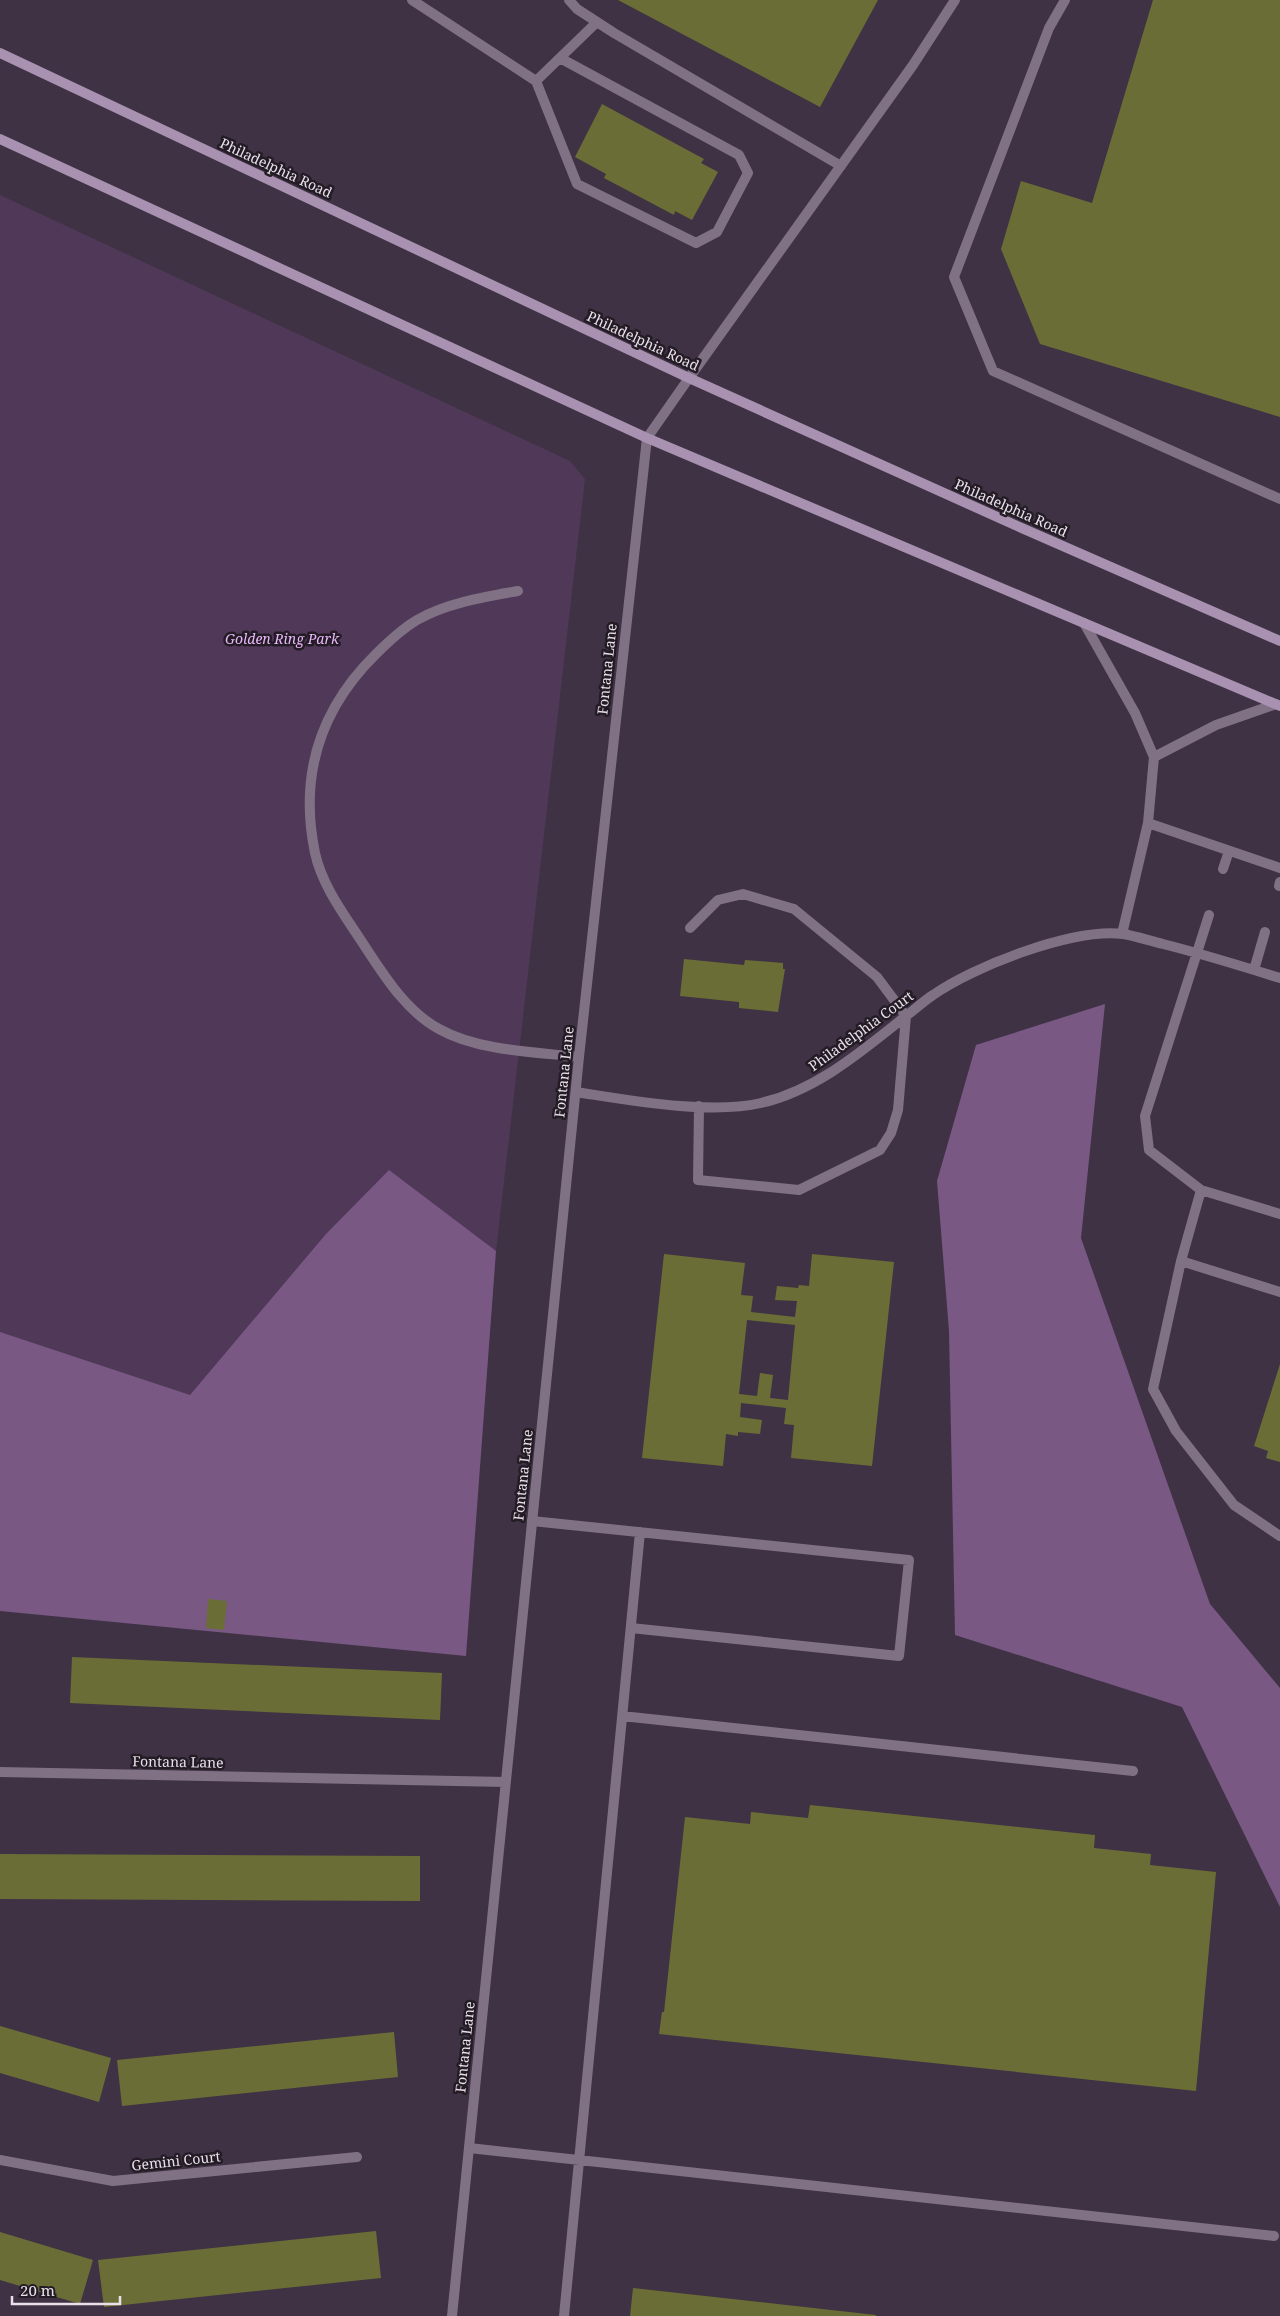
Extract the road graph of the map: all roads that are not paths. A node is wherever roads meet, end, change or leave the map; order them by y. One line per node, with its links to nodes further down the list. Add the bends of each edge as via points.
1 (412, 0): 10 (street)
2 (569, 0): 5 (street)
3 (955, 0): 12 (street, Fontana Lane)
4 (1065, 0): 15 (street, via 1049,28 954,278 993,371)
5 (597, 22): 8 (street); 12 (street)
6 (0, 46): 9 (main road)
7 (0, 53): 9 (main road, Philadelphia Road)
8 (560, 58): 10 (street); 10 (street, via 739,155 748,173 717,232 696,243 577,184)
9 (16, 61): 13 (main road, Philadelphia Road)
10 (536, 81)
11 (0, 139): 14 (main road)
12 (841, 166): 13 (street, Fontana Lane)
13 (689, 378): 14 (street, Fontana Lane); 18 (main road, Philadelphia Road)
14 (647, 438): 17 (main road); 33 (street, Fontana Lane)
15 (1280, 499)
16 (518, 591): 33 (street, via 448,607 416,620 389,640 360,669 339,696 322,734 311,773 309,812 315,855 330,894 408,1005 439,1029 465,1039 498,1047)
17 (1084, 623): 19 (main road); 20 (street, via 1135,713)
18 (1280, 641)
19 (1278, 705): 20 (street, via 1216,725)
20 (1154, 757): 21 (street)
21 (1148, 824): 22 (street); 28 (street)
22 (1229, 851): 23 (street); 24 (street)
23 (1223, 868)
24 (1280, 868)
25 (1209, 916): 29 (street)
26 (690, 928): 32 (street, via 718,900 743,894 794,910 877,977)
27 (1265, 932): 30 (street)
28 (1122, 934): 29 (street, Philadelphia Court); 32 (street, Philadelphia Court, via 1074,938 1007,959 934,994)
29 (1198, 953): 30 (street, Philadelphia Court); 36 (street, via 1145,1116 1149,1150)
30 (1254, 970): 31 (street, Philadelphia Court)
31 (1280, 978)
32 (906, 1016): 35 (street, Philadelphia Court, via 818,1081 789,1094 760,1103); 35 (street, via 898,1110 891,1133 880,1150 799,1190 698,1180)
33 (579, 1057): 34 (street, Fontana Lane)
34 (576, 1092): 35 (street, Philadelphia Court); 40 (street, Fontana Lane)
35 (699, 1106)
36 (1201, 1190): 37 (street); 38 (street)
37 (1280, 1214)
38 (1181, 1261): 39 (street); 42 (street, via 1153,1390 1176,1431 1234,1505)
39 (1280, 1292)
40 (532, 1521): 41 (street); 47 (street, Fontana Lane)
41 (640, 1532): 43 (street); 43 (street, via 909,1560 899,1656)
42 (1280, 1536)
43 (631, 1628): 44 (street)
44 (622, 1716): 45 (street); 51 (street)
45 (1133, 1771)
46 (0, 1772): 47 (street, Fontana Lane)
47 (506, 1782): 48 (street, Fontana Lane)
48 (469, 2148): 51 (street); 53 (street, Fontana Lane)
49 (357, 2157): 50 (street, Gemini Court, via 113,2181)
50 (0, 2160)
51 (579, 2160): 52 (street); 54 (street)
52 (1274, 2236)
53 (452, 2316)
54 (564, 2316)

